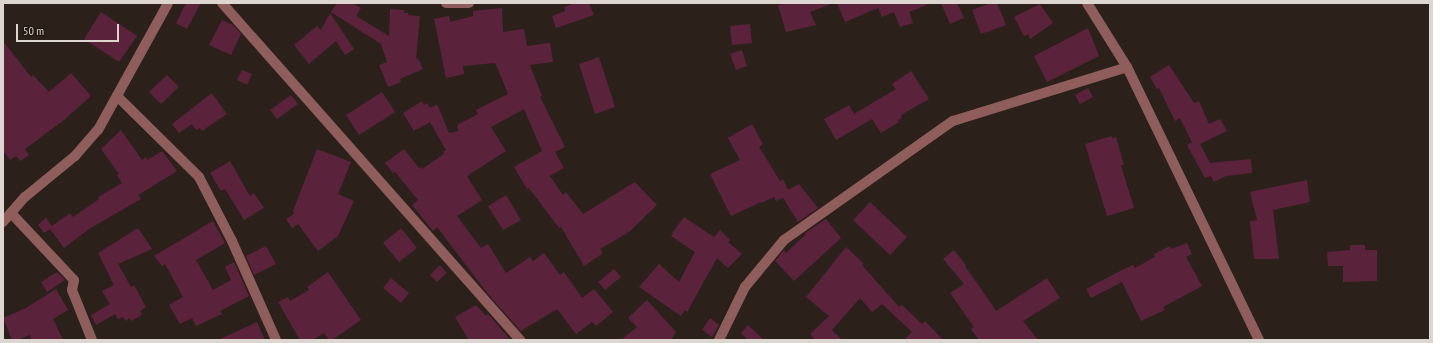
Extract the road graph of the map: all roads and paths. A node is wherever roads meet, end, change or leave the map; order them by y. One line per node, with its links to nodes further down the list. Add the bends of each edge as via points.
1 (168, 3): 7 (street)
2 (222, 3): 12 (street)
3 (446, 3): 4 (street)
4 (469, 3)
5 (1087, 3): 6 (street)
6 (1127, 67): 13 (street, via 953,121 784,240 745,287); 14 (street)
7 (117, 96): 8 (street, via 98,130 75,156 25,197); 11 (street, via 199,177 232,241)
8 (11, 214): 9 (street); 10 (street, via 74,280 72,290)
9 (3, 222)
10 (92, 340)
11 (276, 340)
12 (520, 340)
13 (719, 340)
14 (1259, 340)

